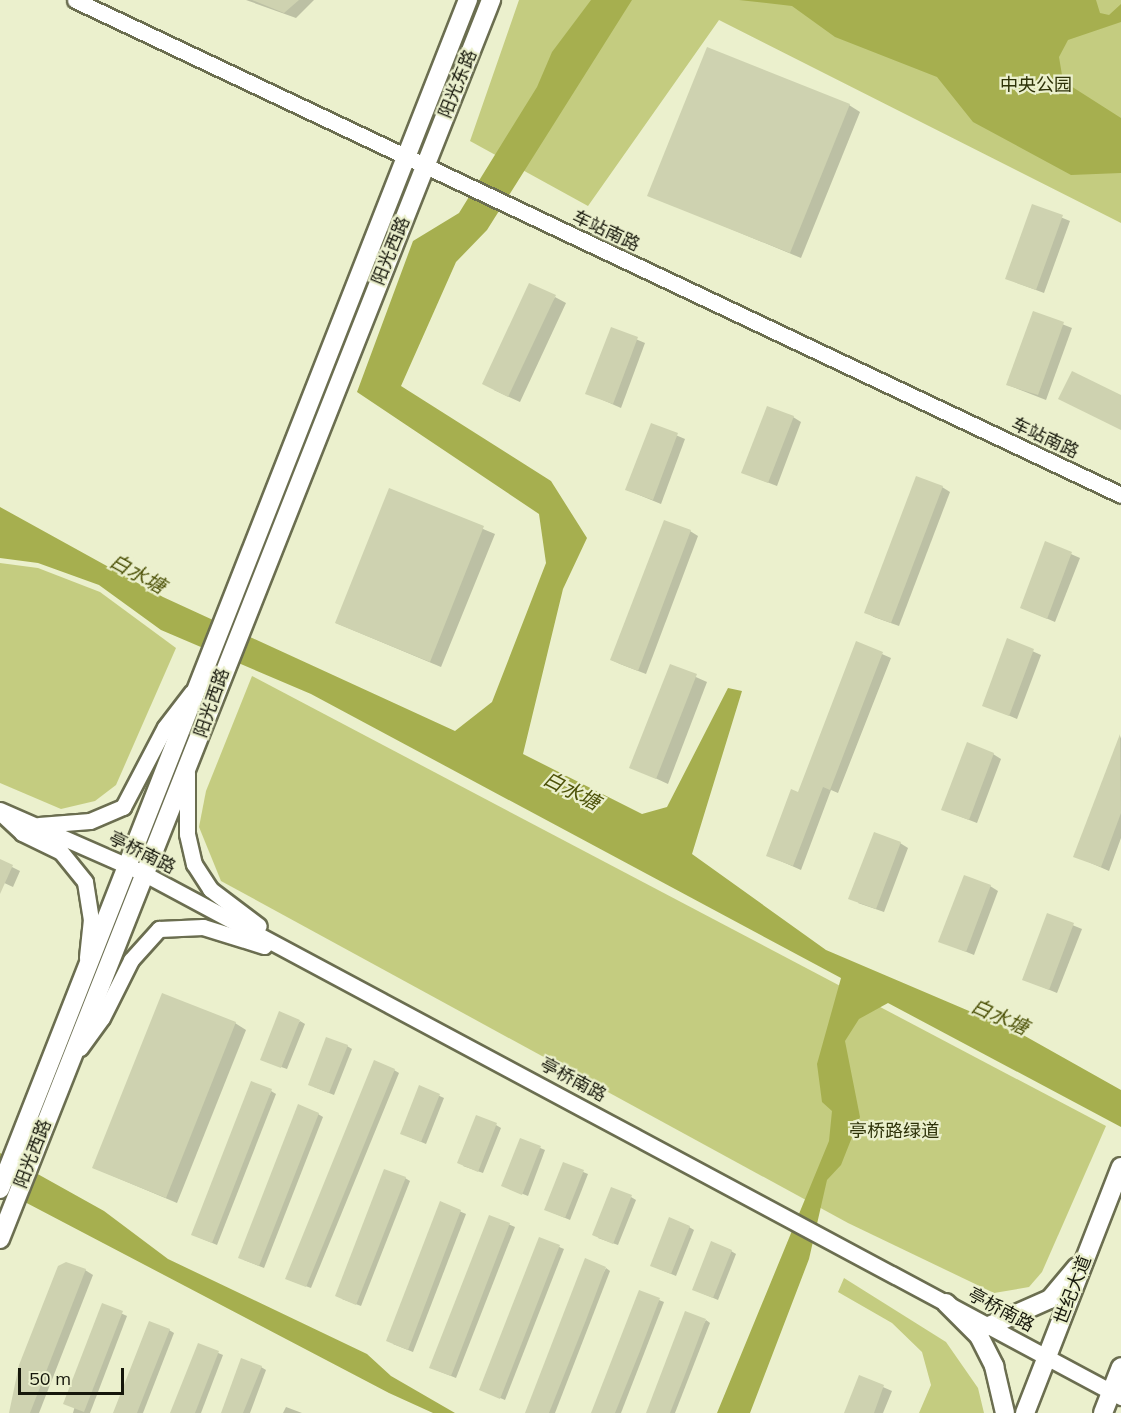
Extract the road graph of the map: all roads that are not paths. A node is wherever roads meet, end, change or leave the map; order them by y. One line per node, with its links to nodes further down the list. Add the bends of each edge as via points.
1 (75, 0): 4 (street, 车站南路)
2 (468, 0): 4 (main road, 阳光东路)
3 (491, 0): 5 (main road, 阳光东路)
4 (407, 159): 5 (street, 车站南路); 7 (main road, 阳光西路)
5 (425, 167): 6 (street, 车站南路); 7 (main road, 阳光西路)
6 (1121, 495)
7 (243, 599): 8 (main road, 阳光西路)
8 (209, 683): 9 (main road, 阳光西路); 11 (street, via 165,727 123,807 90,821); 12 (main road, 阳光西路)
9 (187, 772): 12 (main road, 阳光西路); 13 (street, via 187,834 194,864 210,889)
10 (0, 811): 11 (street, 亭桥南路); 14 (street, via 22,832 61,852 85,882 91,919)
11 (36, 825): 12 (street, 亭桥南路)
12 (134, 869): 13 (street, 亭桥南路); 14 (main road, 阳光西路); 15 (main road, 阳光西路)
13 (303, 958): 15 (street, via 203,927 159,929 130,960 102,1018); 21 (street, 亭桥南路)
14 (85, 972): 16 (main road, 阳光西路)
15 (69, 1062): 16 (main road, 阳光西路)
16 (25, 1150): 18 (main road, 阳光西路); 19 (main road, 阳光西路)
17 (1121, 1167): 20 (main road, 世纪大道)
18 (0, 1189)
19 (0, 1239)
20 (1087, 1253): 22 (main road, via 1050,1299); 23 (main road, 世纪大道)
21 (946, 1303): 22 (street, 亭桥南路); 26 (main road, via 979,1336 994,1366)
22 (989, 1326): 23 (street, 亭桥南路)
23 (1047, 1357): 25 (street, 亭桥南路); 27 (main road, 世纪大道)
24 (1121, 1367): 25 (main road)
25 (1116, 1394): 28 (main road)
26 (1005, 1413)
27 (1025, 1413)
28 (1103, 1413)

